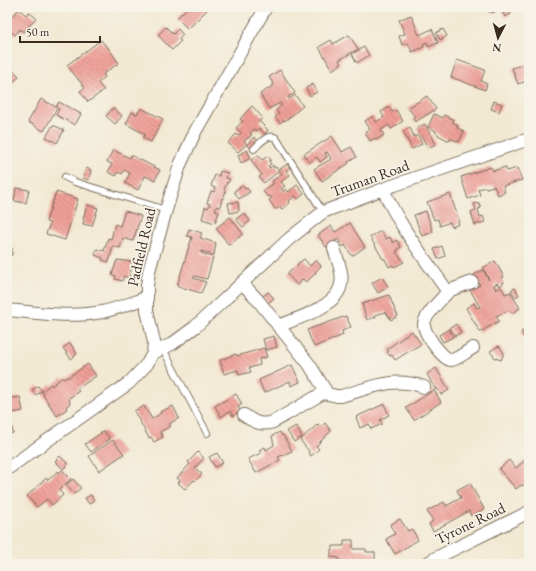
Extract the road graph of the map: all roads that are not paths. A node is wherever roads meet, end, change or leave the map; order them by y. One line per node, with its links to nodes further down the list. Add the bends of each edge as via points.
1 (266, 7): 6 (street, Padfield Road, via 195,132 180,165)
2 (529, 139): 5 (street, Truman Road)
3 (254, 149): 7 (lane, via 269,136 274,136)
4 (65, 177): 6 (lane)
5 (383, 189): 7 (street, Truman Road); 11 (street, via 423,257)
6 (166, 210): 12 (street, Padfield Road, via 149,271)
7 (323, 212): 10 (street, Truman Road, via 289,239)
8 (334, 248): 14 (street, via 341,271 340,288 336,294 326,304 307,315)
9 (472, 282): 11 (street)
10 (242, 283): 14 (street); 16 (street, Truman Road, via 195,327)
11 (448, 292): 15 (street, via 424,322 424,329 446,358 452,360)
12 (146, 298): 13 (street, via 121,308 87,314 60,315); 16 (street, Padfield Road, via 149,323)
13 (7, 310)
14 (278, 326): 18 (street, via 309,364)
15 (473, 348)
16 (158, 351): 20 (lane); 21 (street, via 129,383)
17 (424, 387): 18 (street, via 414,383 379,384 341,396)
18 (326, 393): 19 (street, via 267,424 258,423)
19 (244, 415)
20 (207, 433)
21 (7, 469)
22 (529, 512): 23 (street, Tyrone Road)
23 (426, 564)

